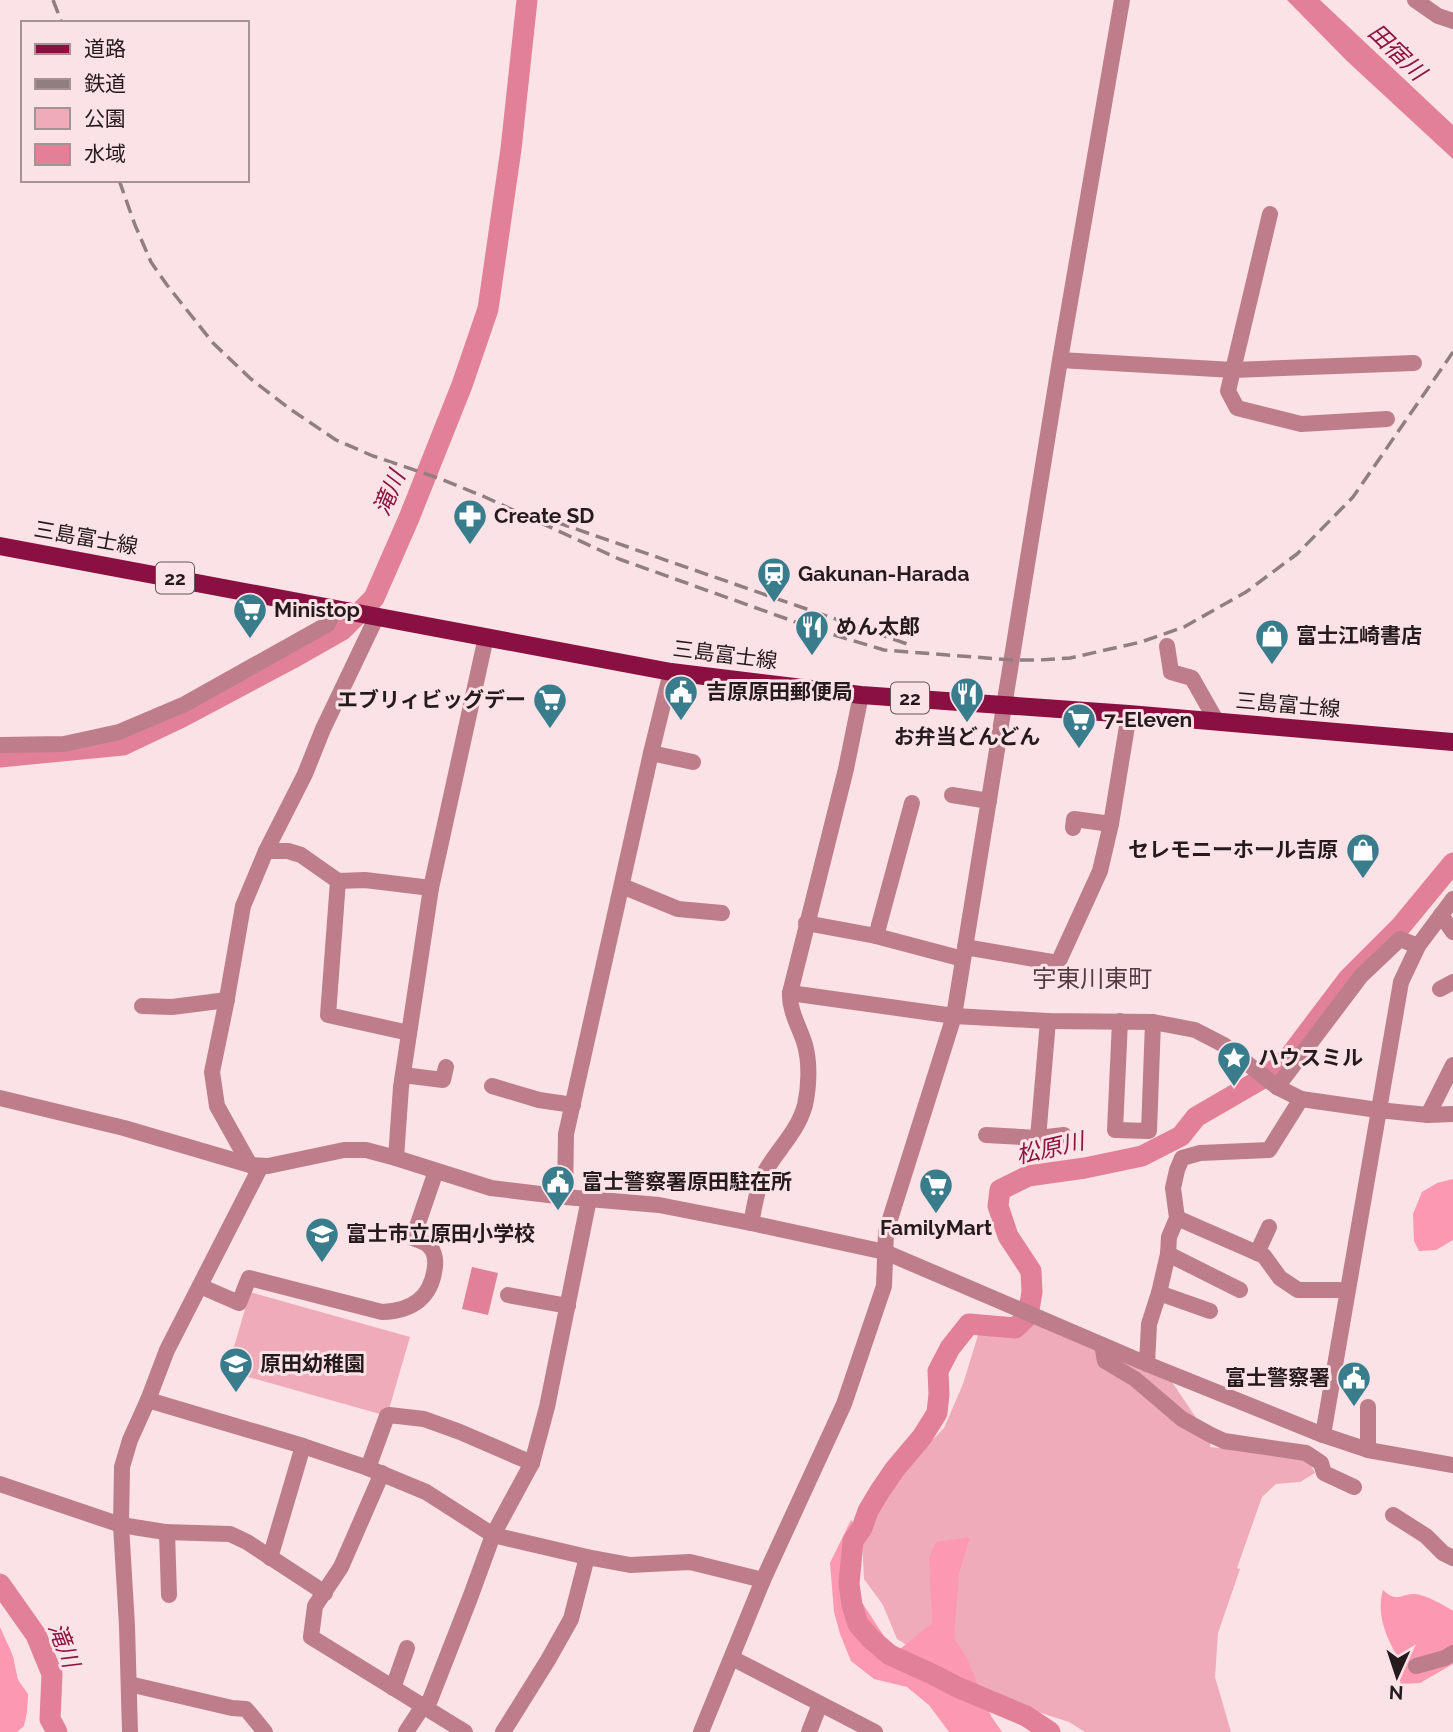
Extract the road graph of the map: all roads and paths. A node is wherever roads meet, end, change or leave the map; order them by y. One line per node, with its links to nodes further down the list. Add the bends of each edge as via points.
1 (1122, 0): 5 (street)
2 (1415, 0): 3 (street)
3 (1453, 21)
4 (1270, 214): 7 (street)
5 (1060, 360): 7 (street); 16 (street)
6 (1414, 363): 7 (street)
7 (1233, 370): 8 (street, via 1228,391 1237,408 1301,424)
8 (1387, 419)
9 (0, 546): 10 (main road, 三島富士線 / 22)
10 (342, 610): 11 (main road, 三島富士線 / 22); 20 (street, via 328,624 185,704 118,732 64,744)
11 (374, 616): 12 (main road, 三島富士線 / 22); 28 (street)
12 (486, 637): 14 (main road, 三島富士線 / 22); 31 (street)
13 (1167, 646): 18 (street, via 1171,672 1192,678)
14 (671, 672): 15 (main road, 三島富士線 / 22); 21 (street)
15 (861, 695): 16 (main road, 三島富士線 / 22); 35 (street)
16 (1005, 704): 17 (main road, 三島富士線 / 22); 24 (street)
17 (1129, 714): 18 (main road, 三島富士線 / 22); 26 (street)
18 (1217, 722): 19 (main road, 三島富士線 / 22)
19 (1453, 743)
20 (0, 745)
21 (651, 753): 22 (street); 30 (street)
22 (693, 762)
23 (952, 795): 24 (street)
24 (989, 801): 39 (street)
25 (912, 803): 37 (street)
26 (1111, 824): 27 (street, via 1074,820); 39 (street, via 1100,871 1058,963)
27 (1073, 828)
28 (266, 851): 29 (street, via 300,855); 41 (street, via 243,906)
29 (338, 881): 31 (street); 47 (street, via 328,1015)
30 (622, 886): 33 (street, via 678,909); 55 (street)
31 (431, 888): 47 (street)
32 (1453, 899): 34 (street)
33 (722, 913)
34 (1441, 915): 36 (street); 38 (street)
35 (806, 923): 37 (street); 40 (street)
36 (1453, 932)
37 (876, 936): 39 (street)
38 (1418, 946): 51 (street, via 1400,939 1361,976); 56 (street, via 1401,982)
39 (964, 953): 43 (street)
40 (790, 993): 43 (street); 68 (street, via 806,1049 805,1105 792,1135 759,1186)
41 (227, 1000): 42 (street); 63 (street, via 212,1072 217,1106)
42 (142, 1006)
43 (954, 1016): 44 (street); 70 (street, via 886,1232)
44 (1048, 1021): 45 (street); 61 (street)
45 (1120, 1021): 46 (street); 46 (street, via 1115,1130 1149,1131)
46 (1153, 1022): 51 (street, via 1195,1030 1224,1045)
47 (409, 1033): 50 (street)
48 (1453, 1065): 58 (street)
49 (446, 1067): 50 (street, via 443,1080)
50 (403, 1075): 62 (street)
51 (1275, 1085): 54 (street)
52 (492, 1086): 55 (street)
53 (0, 1098): 63 (street)
54 (1301, 1098): 56 (street); 67 (street, via 1269,1150 1182,1158 1173,1188)
55 (573, 1105): 65 (street, via 566,1134)
56 (1378, 1110): 58 (street); 75 (street)
57 (1453, 1114): 58 (street)
58 (1428, 1115)
59 (986, 1135): 61 (street)
60 (1064, 1135): 61 (street)
61 (1038, 1138)
62 (396, 1158): 63 (street, via 344,1150); 64 (street)
63 (255, 1166): 73 (street)
64 (436, 1171): 65 (street, via 491,1188); 73 (street, via 413,1238 428,1244 436,1259 434,1275 427,1294 415,1303 382,1311 249,1278 239,1303)
65 (565, 1197): 66 (street)
66 (589, 1199): 68 (street, via 659,1205); 78 (street)
67 (1177, 1218): 71 (street); 72 (street)
68 (751, 1223): 70 (street)
69 (1269, 1227): 71 (street)
70 (885, 1252): 80 (street); 99 (street, via 884,1286 844,1404)
71 (1257, 1253): 75 (street, via 1298,1290)
72 (1168, 1254): 74 (street); 76 (street)
73 (200, 1286): 82 (street)
74 (1240, 1290)
75 (1347, 1290): 84 (street)
76 (1159, 1293): 79 (street); 81 (street, via 1149,1324)
77 (508, 1295): 78 (street)
78 (568, 1306): 87 (street)
79 (1210, 1311)
80 (1102, 1345): 81 (street); 91 (street, via 1105,1361 1135,1379 1182,1419 1224,1441 1306,1453 1321,1463 1324,1473)
81 (1147, 1364): 84 (street)
82 (148, 1399): 85 (street); 93 (street, via 122,1467)
83 (1368, 1407): 86 (street)
84 (1322, 1435): 86 (street)
85 (303, 1446): 89 (street); 97 (street)
86 (1368, 1450): 88 (street)
87 (532, 1463): 89 (street, via 424,1419 387,1416); 95 (street)
88 (1453, 1465)
89 (375, 1470): 95 (street, via 426,1492); 100 (street, via 341,1567)
90 (0, 1484): 93 (street)
91 (1354, 1487)
92 (1393, 1514): 98 (street)
93 (121, 1525): 94 (street); 106 (street)
94 (167, 1532): 97 (street, via 230,1534); 101 (street)
95 (493, 1535): 96 (street); 109 (street, via 430,1700)
96 (587, 1557): 99 (street, via 631,1565 690,1562); 114 (street, via 571,1619)
97 (270, 1558): 100 (street)
98 (1453, 1558)
99 (764, 1580): 104 (street)
100 (325, 1593): 107 (street, via 316,1605 311,1637)
101 (169, 1595)
102 (407, 1648): 107 (street)
103 (1453, 1653): 105 (street)
104 (732, 1658): 108 (street); 115 (street)
105 (1416, 1667)
106 (129, 1684): 110 (street); 111 (street, via 246,1709)
107 (393, 1688): 109 (street)
108 (820, 1704): 116 (street); 117 (street)
109 (423, 1706): 112 (street); 113 (street)
110 (130, 1732)
111 (265, 1732)
112 (406, 1732)
113 (465, 1732)
114 (503, 1732)
115 (701, 1732)
116 (808, 1732)
117 (874, 1732)

